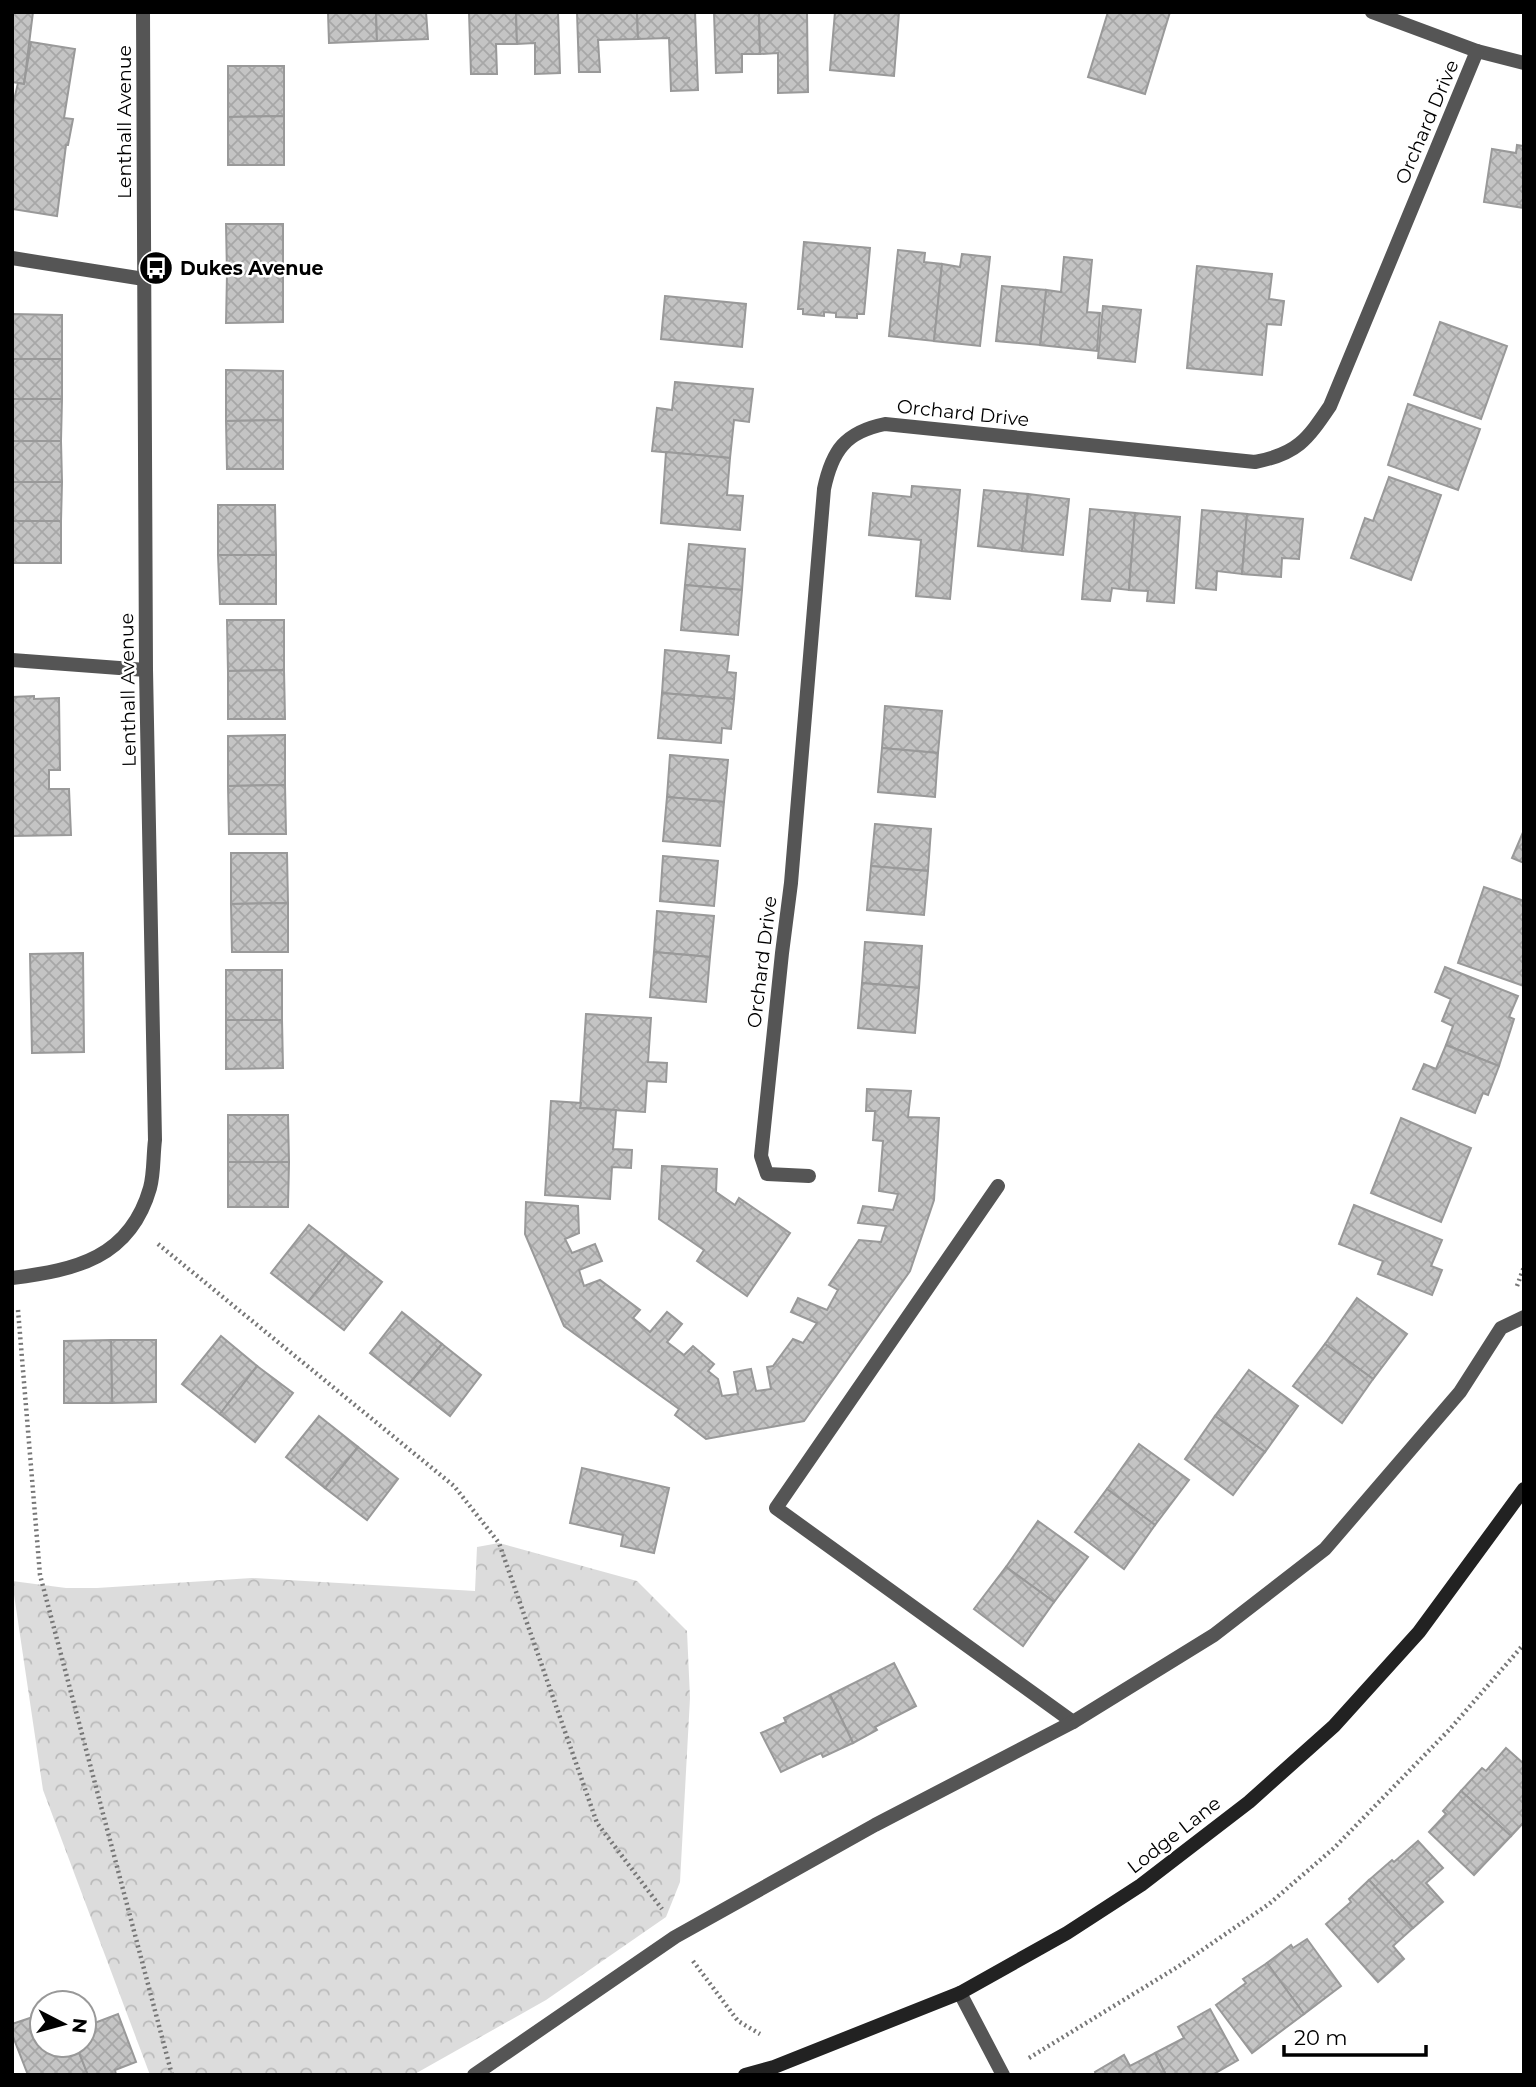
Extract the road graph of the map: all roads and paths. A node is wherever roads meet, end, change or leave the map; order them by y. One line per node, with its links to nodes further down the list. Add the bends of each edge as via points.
1 (143, 12): 6 (street, Lenthall Avenue)
2 (1372, 12): 3 (street)
3 (1477, 51): 4 (street); 9 (street, Orchard Drive, via 1330,406 1298,447 1255,463 885,424 865,428 838,450 824,489 791,883 761,1156 767,1174)
4 (1524, 63)
5 (12, 258): 6 (street)
6 (144, 279): 8 (street, Lenthall Avenue)
7 (12, 660): 8 (street)
8 (146, 670): 11 (street, Lenthall Avenue, via 155,1140 150,1187)
9 (809, 1176)
10 (998, 1186): 16 (street, via 776,1508)
11 (135, 1226): 12 (street, Lenthall Avenue, via 86,1263); 17 (path, via 454,1486 499,1543 597,1823 662,1908)
12 (14, 1278): 21 (path, via 40,1575)
13 (1524, 1317): 16 (street, via 1501,1328 1460,1392 1325,1549 1214,1635)
14 (1524, 1489): 18 (street, Lodge Lane, via 1419,1632 1334,1726 1249,1802 1141,1885 1058,1939)
15 (1524, 1644): 20 (path, via 1450,1729 1334,1848 1269,1904)
16 (1073, 1722): 17 (street)
17 (675, 1937): 19 (path, via 738,2021); 22 (street)
18 (960, 1993): 23 (street, Lodge Lane); 24 (street)
19 (760, 2035)
20 (1022, 2063)
21 (172, 2075)
22 (474, 2075)
23 (746, 2075)
24 (1003, 2075)

